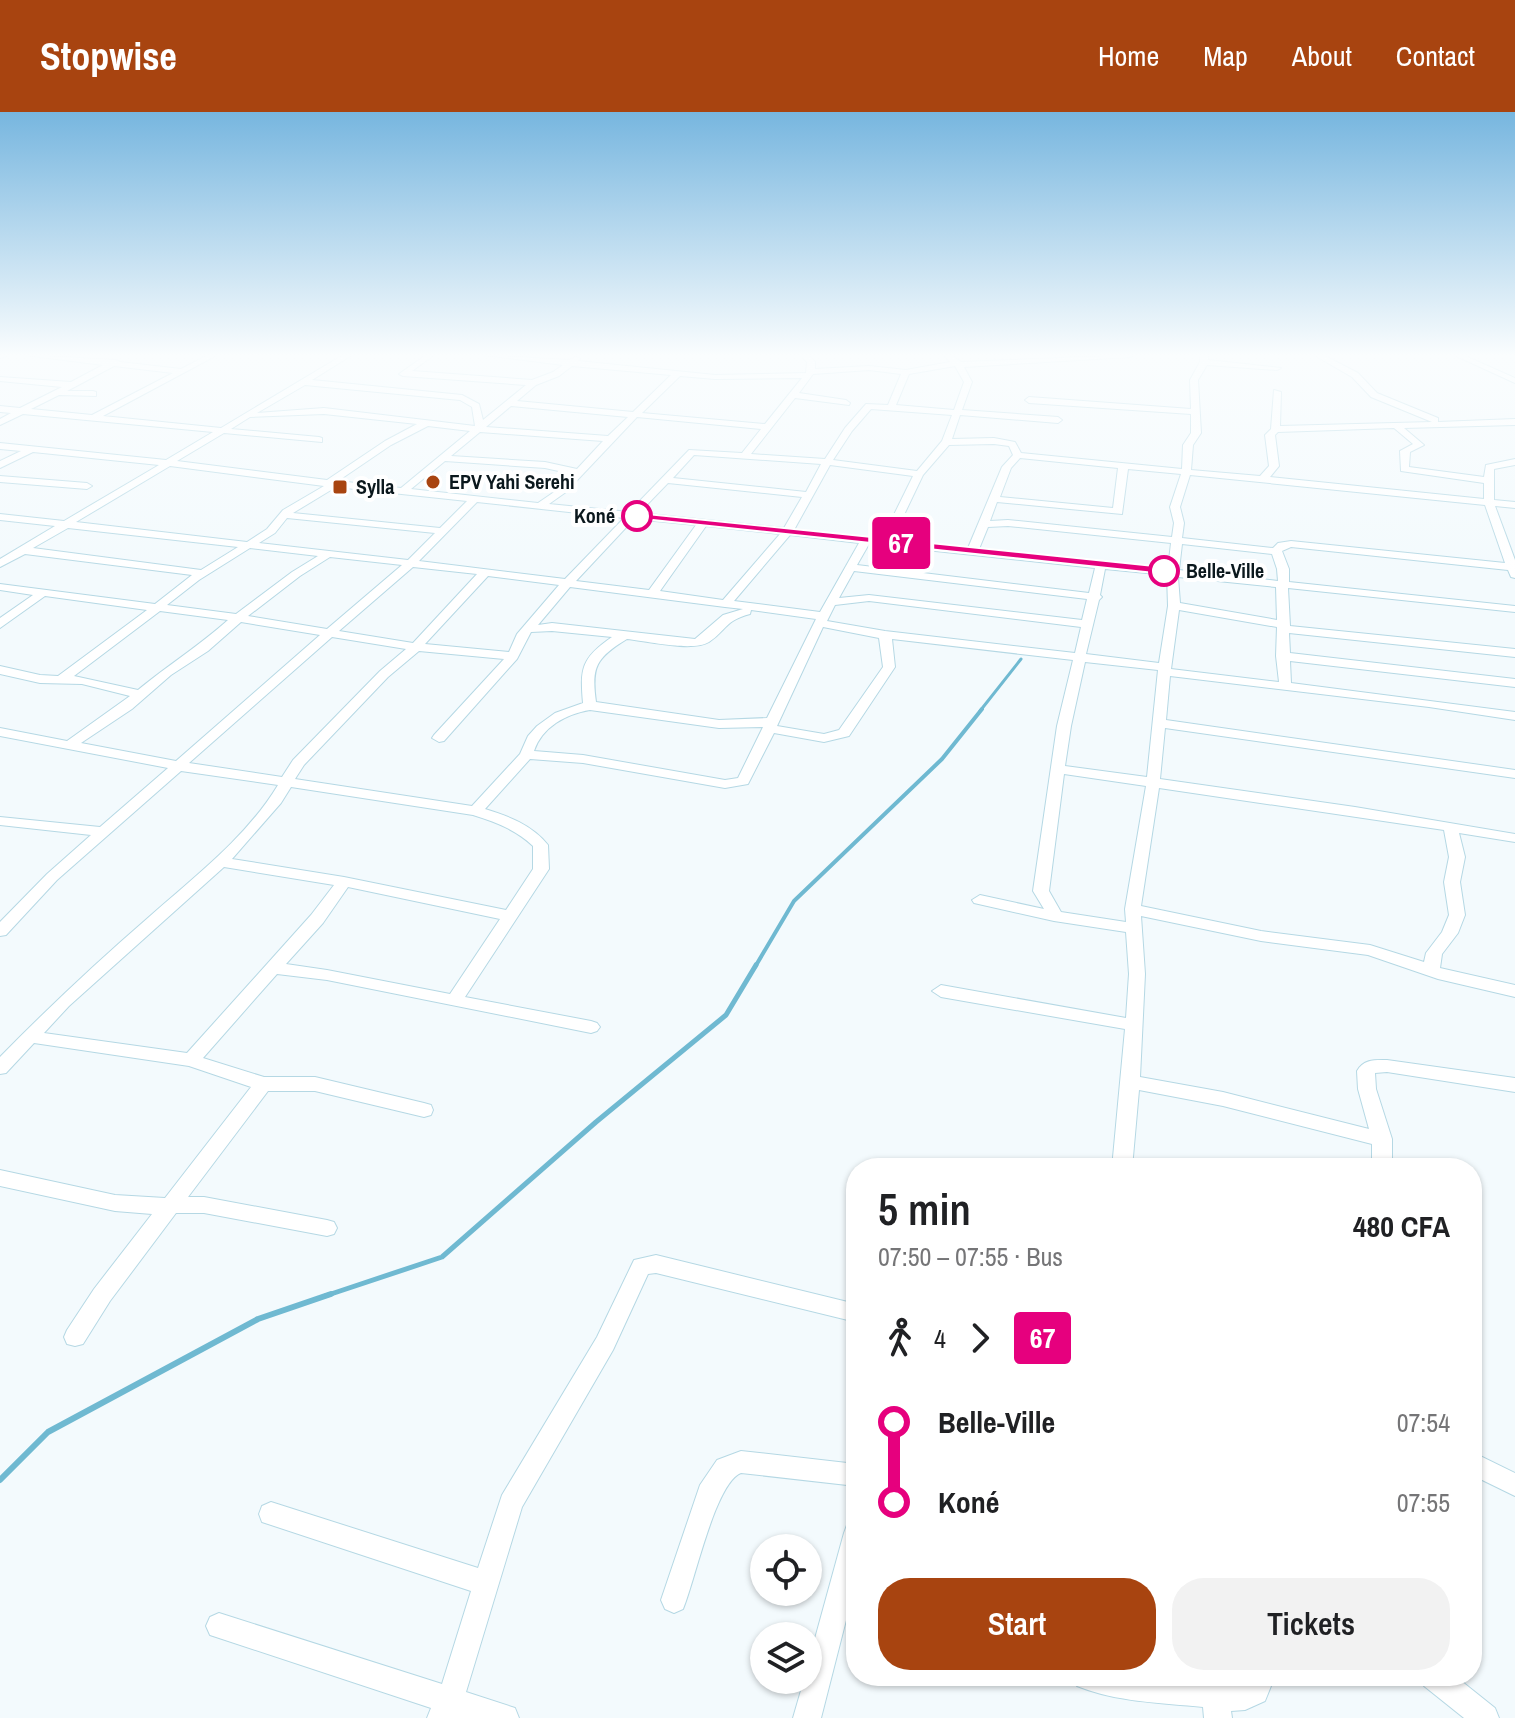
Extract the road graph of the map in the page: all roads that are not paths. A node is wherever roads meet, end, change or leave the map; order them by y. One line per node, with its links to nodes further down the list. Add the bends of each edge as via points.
1 (210, 430): 12 (street)
2 (413, 430): 33 (street)
3 (476, 430): 20 (street)
4 (512, 430): 13 (street)
5 (622, 430): 13 (street)
6 (765, 430): 18 (street)
7 (850, 430): 22 (street)
8 (951, 430): 15 (street)
9 (1196, 430): 27 (street, via 1188,445)
10 (1274, 430): 30 (street, via 1270,435 1274,466)
11 (1401, 430): 32 (street, via 1419,445 1405,451 1404,469)
12 (219, 431): 14 (street); 21 (street)
13 (613, 439): 26 (street)
14 (319, 440)
15 (946, 442): 19 (street, via 1001,441 1012,444); 28 (street)
16 (0, 446): 17 (street)
17 (30, 450): 21 (street); 24 (street)
18 (746, 454): 22 (street); 31 (street, via 692,452)
19 (1018, 455): 25 (street); 38 (street)
20 (444, 458): 26 (street); 35 (street)
21 (168, 462): 33 (street); 47 (street)
22 (829, 462): 28 (street); 36 (street)
23 (1514, 462): 32 (street, via 1489,467)
24 (0, 465)
25 (1123, 467): 27 (street); 38 (street, via 1118,512)
26 (579, 472): 40 (street)
27 (1186, 473): 30 (street); 52 (street, via 1175,507)
28 (919, 474): 51 (street)
29 (0, 479): 34 (street)
30 (1263, 479): 39 (street)
31 (665, 480): 36 (street); 43 (street)
32 (1490, 481): 39 (street)
33 (331, 484): 35 (street); 42 (street)
34 (87, 486)
35 (403, 491): 37 (street)
36 (809, 495): 49 (street)
37 (476, 498): 40 (street); 48 (street)
38 (993, 499): 46 (street)
39 (1489, 503): 41 (street); 62 (street)
40 (541, 505): 43 (street)
41 (1515, 505)
42 (283, 515): 48 (street); 53 (street)
43 (631, 515): 45 (street); 66 (street)
44 (0, 517): 47 (street)
45 (702, 524): 49 (street); 70 (street)
46 (984, 524): 52 (street); 55 (street)
47 (65, 525): 53 (street); 54 (street)
48 (441, 531): 59 (street)
49 (787, 532): 50 (street); 73 (street)
50 (866, 539): 51 (street); 61 (street)
51 (886, 541): 55 (street)
52 (1178, 541): 56 (street); 63 (street)
53 (248, 546): 57 (street); 64 (street)
54 (20, 550): 58 (street); 64 (street)
55 (973, 550): 60 (street)
56 (1276, 551): 62 (street, via 1282,545 1302,544); 67 (street)
57 (326, 556): 59 (street); 78 (street)
58 (0, 564)
59 (408, 564): 65 (street); 84 (street)
60 (1101, 564): 63 (street); 71 (street)
61 (850, 567): 71 (street); 72 (street)
62 (1514, 570)
63 (1173, 572): 67 (street); 74 (street)
64 (202, 573): 75 (street)
65 (484, 573): 66 (street); 87 (street)
66 (570, 584): 70 (street); 83 (street)
67 (1283, 585): 76 (street); 82 (street)
68 (0, 587): 69 (street)
69 (41, 594): 75 (street); 80 (street)
70 (652, 594): 73 (street)
71 (1096, 597): 81 (street)
72 (831, 602): 79 (street); 81 (street, via 869,598)
73 (725, 604): 77 (street)
74 (1174, 606): 82 (street); 92 (street)
75 (156, 608): 78 (street); 94 (street)
76 (1515, 609)
77 (766, 610): 79 (street); 86 (street, via 728,615 701,643)
78 (238, 618): 84 (street); 97 (street)
79 (821, 620): 85 (street); 101 (street)
80 (0, 624)
81 (1085, 624): 90 (street)
82 (1285, 627): 88 (street); 91 (street)
83 (529, 629): 86 (street); 89 (street)
84 (330, 633): 87 (street); 106 (street)
85 (885, 635): 90 (street); 101 (street, via 889,667 844,733 824,738)
86 (622, 637): 98 (street, via 589,669)
87 (416, 647): 89 (street); 109 (street, via 298,763)
88 (1515, 653)
89 (513, 656): 103 (street)
90 (1081, 656): 92 (street); 107 (street)
91 (1282, 656): 95 (street); 96 (street)
92 (1164, 669): 96 (street); 100 (street)
93 (0, 670): 94 (street)
94 (60, 680): 97 (street, via 82,680)
95 (1515, 683)
96 (1285, 686): 99 (street)
97 (140, 695): 104 (street)
98 (589, 706): 101 (street); 105 (street, via 548,723 528,744)
99 (1515, 716)
100 (1159, 723): 108 (street); 110 (street)
101 (772, 725): 105 (street, via 743,781 733,784)
102 (0, 732): 104 (street)
103 (439, 738)
104 (70, 745): 106 (street)
105 (526, 755): 111 (street)
106 (179, 766): 109 (street); 114 (street)
107 (1058, 769): 110 (street); 121 (street, via 1041,891)
108 (1515, 774)
109 (285, 783): 111 (street); 116 (street)
110 (1153, 783): 113 (street); 119 (street)
111 (475, 811): 120 (street, via 520,828 544,851 541,869)
112 (0, 821): 114 (street)
113 (1451, 829): 115 (street); 125 (street, via 1457,857 1452,882 1457,915 1434,953)
114 (103, 832): 123 (street)
115 (1515, 838)
116 (220, 862): 117 (street); 131 (street, via 63,1002)
117 (344, 882): 120 (street); 124 (street)
118 (980, 900): 121 (street)
119 (1133, 909): 122 (street); 125 (street, via 1261,936 1370,950)
120 (510, 916): 128 (street)
121 (1054, 916): 122 (street)
122 (1134, 928): 129 (street)
123 (0, 931)
124 (273, 968): 128 (street); 132 (street)
125 (1431, 971): 127 (street)
126 (941, 991): 129 (street)
127 (1515, 991)
128 (455, 999): 130 (street)
129 (1134, 1025): 134 (street)
130 (591, 1027)
131 (32, 1037): 132 (street); 133 (street)
132 (191, 1060): 135 (street)
133 (0, 1068)
134 (1131, 1082): 138 (street); 139 (street)
135 (263, 1084): 137 (street, via 315,1084); 142 (street)
136 (1515, 1085): 138 (street, via 1370,1067 1367,1089)
137 (424, 1110)
138 (1382, 1139): 140 (street)
139 (1123, 1158)
140 (1382, 1158)
141 (0, 1178): 142 (street, via 115,1203)
142 (172, 1206): 143 (street, via 238,1209); 145 (street)
143 (327, 1228)
144 (846, 1311): 150 (street, via 656,1264 641,1266 605,1343 511,1503)
145 (75, 1337)
146 (1482, 1468): 148 (street)
147 (846, 1474): 152 (street, via 741,1462 725,1468 709,1493)
148 (1515, 1485)
149 (271, 1514): 150 (street)
150 (486, 1583): 158 (street)
151 (846, 1598): 160 (street)
152 (674, 1600)
153 (219, 1626): 158 (street)
154 (1134, 1686): 157 (street)
155 (1260, 1686): 157 (street, via 1252,1696)
156 (1446, 1686): 161 (street)
157 (1217, 1707)
158 (446, 1709): 159 (street)
159 (505, 1718)
160 (807, 1718)
161 (1485, 1718)

